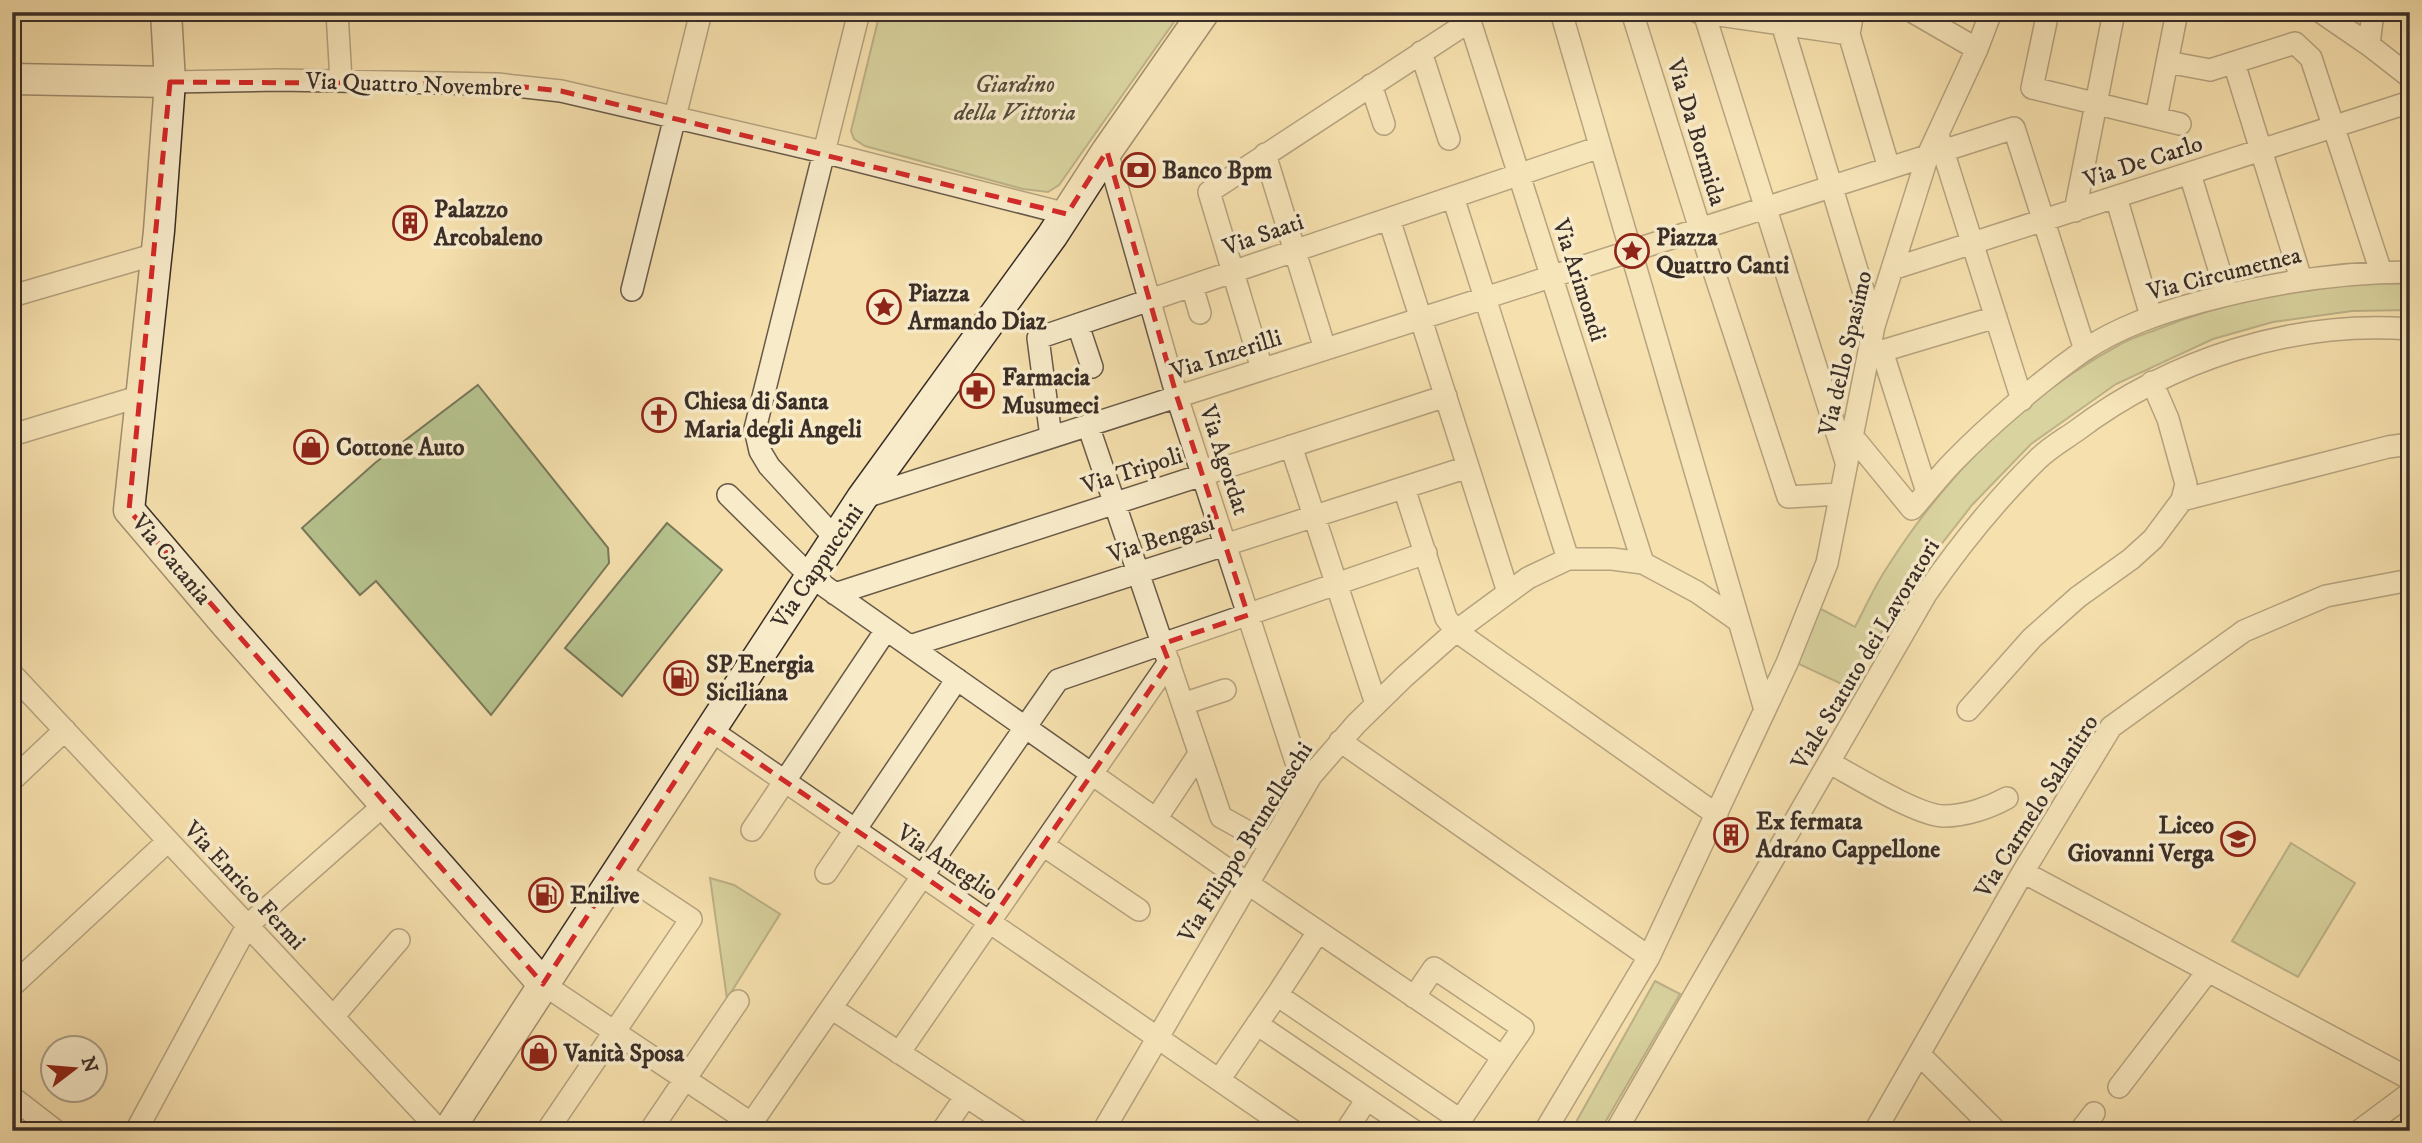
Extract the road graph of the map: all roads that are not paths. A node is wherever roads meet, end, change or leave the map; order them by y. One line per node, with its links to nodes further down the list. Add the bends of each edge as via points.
1 (166, 12): 29 (street, Via Catania)
2 (337, 12): 28 (street)
3 (701, 12): 33 (street)
4 (859, 12): 41 (street)
5 (1204, 12): 43 (street, Via Cappuccini)
6 (1560, 12): 39 (street)
7 (1632, 12): 56 (street, Via Da Bormida)
8 (1698, 12): 17 (street)
9 (1853, 12): 20 (street)
10 (1913, 12): 22 (street)
11 (1991, 12): 22 (street, Via dello Spasimo)
12 (2048, 12): 32 (street, via 2032,88)
13 (2114, 12): 32 (street)
14 (2177, 12): 24 (street)
15 (2321, 12): 21 (street)
16 (2372, 12): 21 (street)
17 (1704, 13): 19 (street); 51 (street)
18 (1469, 17): 23 (street); 46 (street, Via Arimondi)
19 (1782, 24): 20 (street); 48 (street)
20 (1849, 34): 45 (street)
21 (2369, 45): 26 (street)
22 (1977, 49): 40 (street, Via dello Spasimo)
23 (1422, 52): 30 (street); 38 (street)
24 (2167, 62): 25 (street, via 2210,71); 34 (street)
25 (2234, 63): 37 (street, via 2295,43 2311,58); 42 (street)
26 (2410, 77)
27 (12, 79): 29 (street, Via Quattro Novembre)
28 (341, 81): 29 (street, Via Quattro Novembre); 33 (street, Via Quattro Novembre, via 497,84 561,91)
29 (170, 82): 60 (street, Via Catania)
30 (1371, 85): 35 (street); 44 (street)
31 (2410, 103): 37 (street, Via De Carlo)
32 (2096, 104): 34 (street); 52 (street)
33 (676, 117): 41 (street, Via Quattro Novembre); 68 (street)
34 (2156, 118): 36 (street)
35 (1384, 124)
36 (2180, 124)
37 (2334, 128): 42 (street, Via De Carlo); 63 (street)
38 (1449, 139)
39 (1600, 147): 46 (street, Via Saati); 59 (street)
40 (1936, 148): 45 (street); 55 (street, via 2014,128); 57 (street); 61 (street, Via dello Spasimo)
41 (816, 150): 53 (street, Via Quattro Novembre); 107 (street, via 755,429 769,466)
42 (2261, 150): 47 (street, Via De Carlo); 66 (street)
43 (1107, 151): 53 (street, Via Cappuccini); 72 (street, Via Agordat)
44 (1265, 154): 58 (street); 62 (street, via 1209,192)
45 (1889, 168): 48 (street)
46 (1519, 174): 49 (street, Via Saati); 65 (street, Via Arimondi)
47 (2190, 174): 50 (street, Via De Carlo); 69 (street)
48 (1832, 187): 51 (street); 78 (street)
49 (1453, 197): 54 (street, Via Saati); 71 (street)
50 (2116, 197): 52 (street, Via De Carlo); 74 (street)
51 (1765, 208): 56 (street); 96 (street)
52 (2074, 211): 55 (street, Via De Carlo)
53 (1067, 214): 103 (street, Via Cappuccini)
54 (1389, 219): 58 (street, Via Saati); 76 (street)
55 (2043, 220): 57 (street, Via De Carlo); 82 (street)
56 (1700, 229): 59 (street, Via Inzerilli); 101 (street, Via Da Bormida, via 1788,497)
57 (1972, 243): 61 (street, Via De Carlo); 75 (street)
58 (1295, 251): 62 (street, Via Saati); 80 (street)
59 (1630, 251): 65 (street, Via Inzerilli); 119 (street)
60 (156, 254): 70 (street); 86 (street, Via Catania)
61 (1892, 269): 78 (street, Via dello Spasimo)
62 (1233, 272): 67 (street, Via Saati); 84 (street)
63 (2381, 272): 64 (street, Via Circumetnea); 66 (street, Via Circumetnea)
64 (2410, 272)
65 (1551, 276): 71 (street, Via Inzerilli); 111 (street, Via Arimondi)
66 (2301, 279): 69 (street, Via Circumetnea)
67 (1192, 286): 72 (street, Via Saati); 73 (street)
68 (632, 290)
69 (2227, 295): 74 (street, Via Circumetnea)
70 (13, 296)
71 (1485, 298): 76 (street, Via Inzerilli); 110 (street)
72 (1149, 301): 77 (street, Via Saati); 88 (street, Via Agordat)
73 (1200, 313)
74 (2151, 316): 82 (street, Via Circumetnea)
75 (1996, 317): 81 (street); 89 (street)
76 (1421, 318): 80 (street, Via Inzerilli); 87 (street)
77 (1078, 325): 83 (street); 92 (street, Via Saati, via 1038,338)
78 (1874, 326): 81 (street, Via dello Spasimo)
79 (2410, 329): 85 (street, Viale Statuto dei Lavoratori, via 2328,329 2239,348)
80 (1325, 349): 84 (street, Via Inzerilli)
81 (1876, 350): 93 (street, Via dello Spasimo); 100 (street)
82 (2085, 350): 89 (street, Via Circumetnea)
83 (1092, 367)
84 (1262, 369): 88 (street, Via Inzerilli)
85 (2152, 382): 104 (street, via 2186,484); 136 (street, Viale Statuto dei Lavoratori, via 2039,458 1962,542 1926,594)
86 (141, 396): 91 (street); 142 (street, Via Catania, via 129,510)
87 (1446, 396): 95 (street, Via Tripoli); 97 (street)
88 (1177, 397): 90 (street, Via Inzerilli); 98 (street, Via Agordat)
89 (2022, 400): 100 (street, Via Circumetnea)
90 (1088, 425): 92 (street, Via Inzerilli); 105 (street)
91 (12, 435)
92 (1051, 437): 103 (street, Via Inzerilli)
93 (1853, 437): 96 (street, Via dello Spasimo); 100 (street, Via Circumetnea, via 1912,509)
94 (2410, 444): 104 (street)
95 (1292, 446): 98 (street, Via Tripoli); 106 (street)
96 (1846, 464): 101 (street, Via dello Spasimo)
97 (1468, 467): 99 (street, Via Bengasi); 116 (street)
98 (1202, 475): 105 (street, Via Tripoli); 108 (street, Via Agordat)
99 (1405, 488): 106 (street, Via Bengasi); 109 (street)
100 (1927, 492)
101 (1840, 494): 129 (street, Via dello Spasimo, via 1827,563)
102 (729, 495): 113 (street)
103 (862, 498): 107 (street, Via Cappuccini)
104 (2182, 500): 130 (street, via 2153,539 2032,638)
105 (1114, 503): 112 (street); 117 (street, Via Tripoli)
106 (1315, 516): 108 (street, Via Bengasi); 115 (street)
107 (835, 538): 113 (street, Via Cappuccini)
108 (1226, 545): 112 (street, Via Bengasi); 118 (street, Via Agordat)
109 (1426, 554): 115 (street); 121 (street, via 1446,618)
110 (1569, 559): 111 (street, Via Filippo Brunelleschi); 116 (street, Via Filippo Brunelleschi)
111 (1643, 564): 119 (street, Via Filippo Brunelleschi, via 1697,592)
112 (1139, 573): 122 (street, Via Bengasi); 123 (street)
113 (810, 576): 117 (street); 132 (street, Via Cappuccini)
114 (2410, 580): 151 (street, Via Carmelo Salanitro, via 2326,596 2244,631 2110,727)
115 (1337, 584): 118 (street); 128 (street)
116 (1508, 592): 121 (street, Via Filippo Brunelleschi)
117 (835, 594): 120 (street)
118 (1248, 615): 123 (street); 138 (street, Via Agordat, via 1296,762)
119 (1737, 620): 129 (street)
120 (886, 630): 122 (street); 140 (street)
121 (1456, 631): 128 (street, Via Filippo Brunelleschi); 143 (street)
122 (910, 646): 125 (street)
123 (1166, 653): 127 (street); 131 (street, via 1058,680); 137 (street)
124 (12, 674): 133 (street, Via Enrico Fermi)
125 (957, 680): 131 (street); 145 (street)
126 (1225, 690): 127 (street)
127 (1183, 704): 135 (street)
128 (1376, 704): 134 (street, Via Filippo Brunelleschi)
129 (1765, 710): 143 (street, Via dello Spasimo)
130 (1968, 710)
131 (1026, 728): 137 (street); 153 (street)
132 (709, 729): 140 (street, Via Ameglio); 150 (street, Via Cappuccini)
133 (65, 730): 139 (street); 147 (street, Via Enrico Fermi)
134 (1340, 741): 138 (street, Via Filippo Brunelleschi); 160 (street)
135 (1199, 754): 144 (street); 148 (street, via 1221,817)
136 (1830, 763): 141 (street, via 1922,812 1944,816 1994,806); 199 (street, Viale Statuto dei Lavoratori)
137 (1092, 774): 144 (street); 149 (street)
138 (1311, 776): 148 (street, Via Filippo Brunelleschi)
139 (12, 780)
140 (785, 781): 145 (street, Via Ameglio); 146 (street)
141 (2007, 798)
142 (384, 805): 157 (street); 162 (street, Via Catania)
143 (1717, 815): 160 (street, Via dello Spasimo)
144 (1156, 819): 154 (street)
145 (855, 830): 152 (street); 153 (street, Via Ameglio)
146 (752, 831)
147 (168, 841): 157 (street, Via Enrico Fermi); 163 (street)
148 (1270, 844): 154 (street, Via Filippo Brunelleschi)
149 (1043, 845): 155 (street); 156 (street)
150 (617, 870): 162 (street, Via Cappuccini); 170 (street, via 691,919)
151 (2023, 872): 161 (street); 173 (street, Via Carmelo Salanitro)
152 (826, 873)
153 (923, 876): 156 (street, Via Ameglio); 167 (street)
154 (1247, 883): 158 (street); 171 (street, Via Filippo Brunelleschi)
155 (1139, 910)
156 (990, 922): 171 (street, Via Ameglio); 172 (street)
157 (247, 926): 168 (street, Via Enrico Fermi); 187 (street)
158 (1318, 932): 164 (street); 165 (street)
159 (399, 940): 168 (street)
160 (1649, 957): 198 (street, Via dello Spasimo)
161 (2208, 971): 176 (street); 178 (street)
162 (544, 984): 170 (street); 189 (street, Via Cappuccini)
163 (12, 986)
164 (1276, 995): 169 (street); 184 (street)
165 (1414, 997): 174 (street); 174 (street, via 1434,968 1490,1005 1523,1028)
166 (738, 1001): 175 (street)
167 (831, 1008): 172 (street); 185 (street)
168 (333, 1017): 188 (street, Via Enrico Fermi)
169 (1257, 1024): 177 (street); 182 (street)
170 (614, 1032): 175 (street); 190 (street)
171 (1158, 1038): 177 (street, Via Ameglio); 194 (street, Via Filippo Brunelleschi)
172 (900, 1053): 180 (street)
173 (1919, 1054): 200 (street, Via Carmelo Salanitro); 201 (street)
174 (1503, 1058): 184 (street)
175 (685, 1079): 185 (street); 191 (street)
176 (2410, 1079)
177 (1219, 1080): 195 (street, Via Ameglio)
178 (2119, 1087)
179 (2410, 1093): 203 (street)
180 (966, 1096): 192 (street); 193 (street)
181 (12, 1097): 186 (street)
182 (1367, 1099): 196 (street); 197 (street)
183 (2094, 1113): 202 (street)
184 (1457, 1125)
185 (753, 1128)
186 (56, 1131)
187 (136, 1131)
188 (440, 1131)
189 (448, 1131)
190 (547, 1131)
191 (650, 1131)
192 (942, 1131)
193 (1019, 1131)
194 (1102, 1131)
195 (1293, 1131)
196 (1346, 1131)
197 (1414, 1131)
198 (1545, 1131)
199 (1616, 1131)
200 (1875, 1131)
201 (1996, 1131)
202 (2080, 1131)
203 (2358, 1131)

